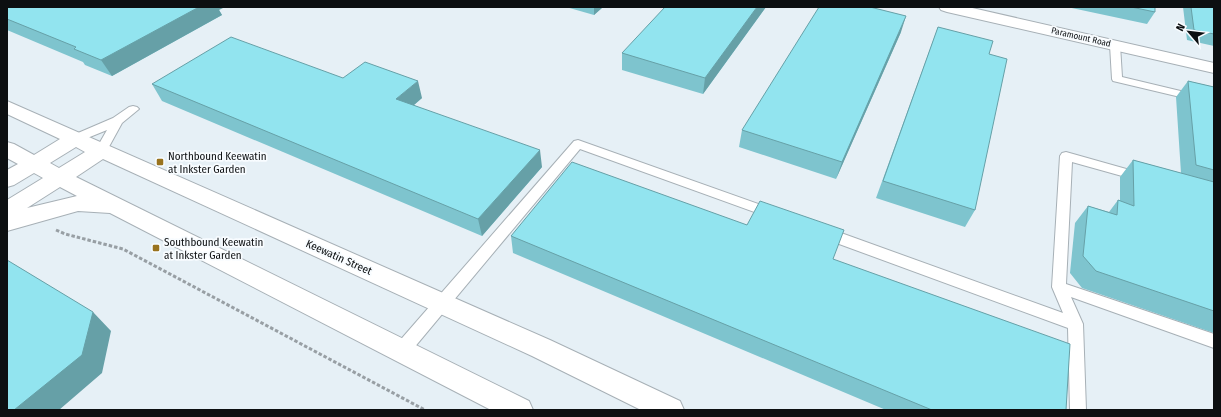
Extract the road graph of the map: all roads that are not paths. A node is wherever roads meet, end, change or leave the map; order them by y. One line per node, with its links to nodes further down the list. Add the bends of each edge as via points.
1 (947, 7): 2 (street, Paramount Road)
2 (1115, 45): 3 (street, Paramount Road); 4 (lane, via 1117,79)
3 (1214, 68)
4 (1214, 102)
5 (7, 107): 8 (street, Keewatin Street)
6 (133, 109): 7 (lane)
7 (117, 121): 8 (lane); 10 (lane)
8 (74, 139): 10 (street, Keewatin Street); 11 (street)
9 (7, 149): 11 (street)
10 (101, 151): 12 (street); 21 (street, Keewatin Street)
11 (35, 163): 12 (street); 13 (street)
12 (60, 178): 15 (street); 16 (street)
13 (7, 180)
14 (1155, 181): 20 (lane, via 1066,156)
15 (117, 207): 18 (street, via 78,203); 24 (street)
16 (7, 211)
17 (786, 219): 21 (lane, via 578,144)
18 (7, 223)
19 (815, 230): 22 (lane)
20 (1059, 287): 22 (lane); 23 (lane)
21 (443, 304): 24 (lane); 26 (street, Keewatin Street)
22 (1075, 324): 27 (lane)
23 (1214, 341)
24 (402, 350): 25 (street)
25 (519, 410)
26 (670, 410)
27 (1078, 410)

